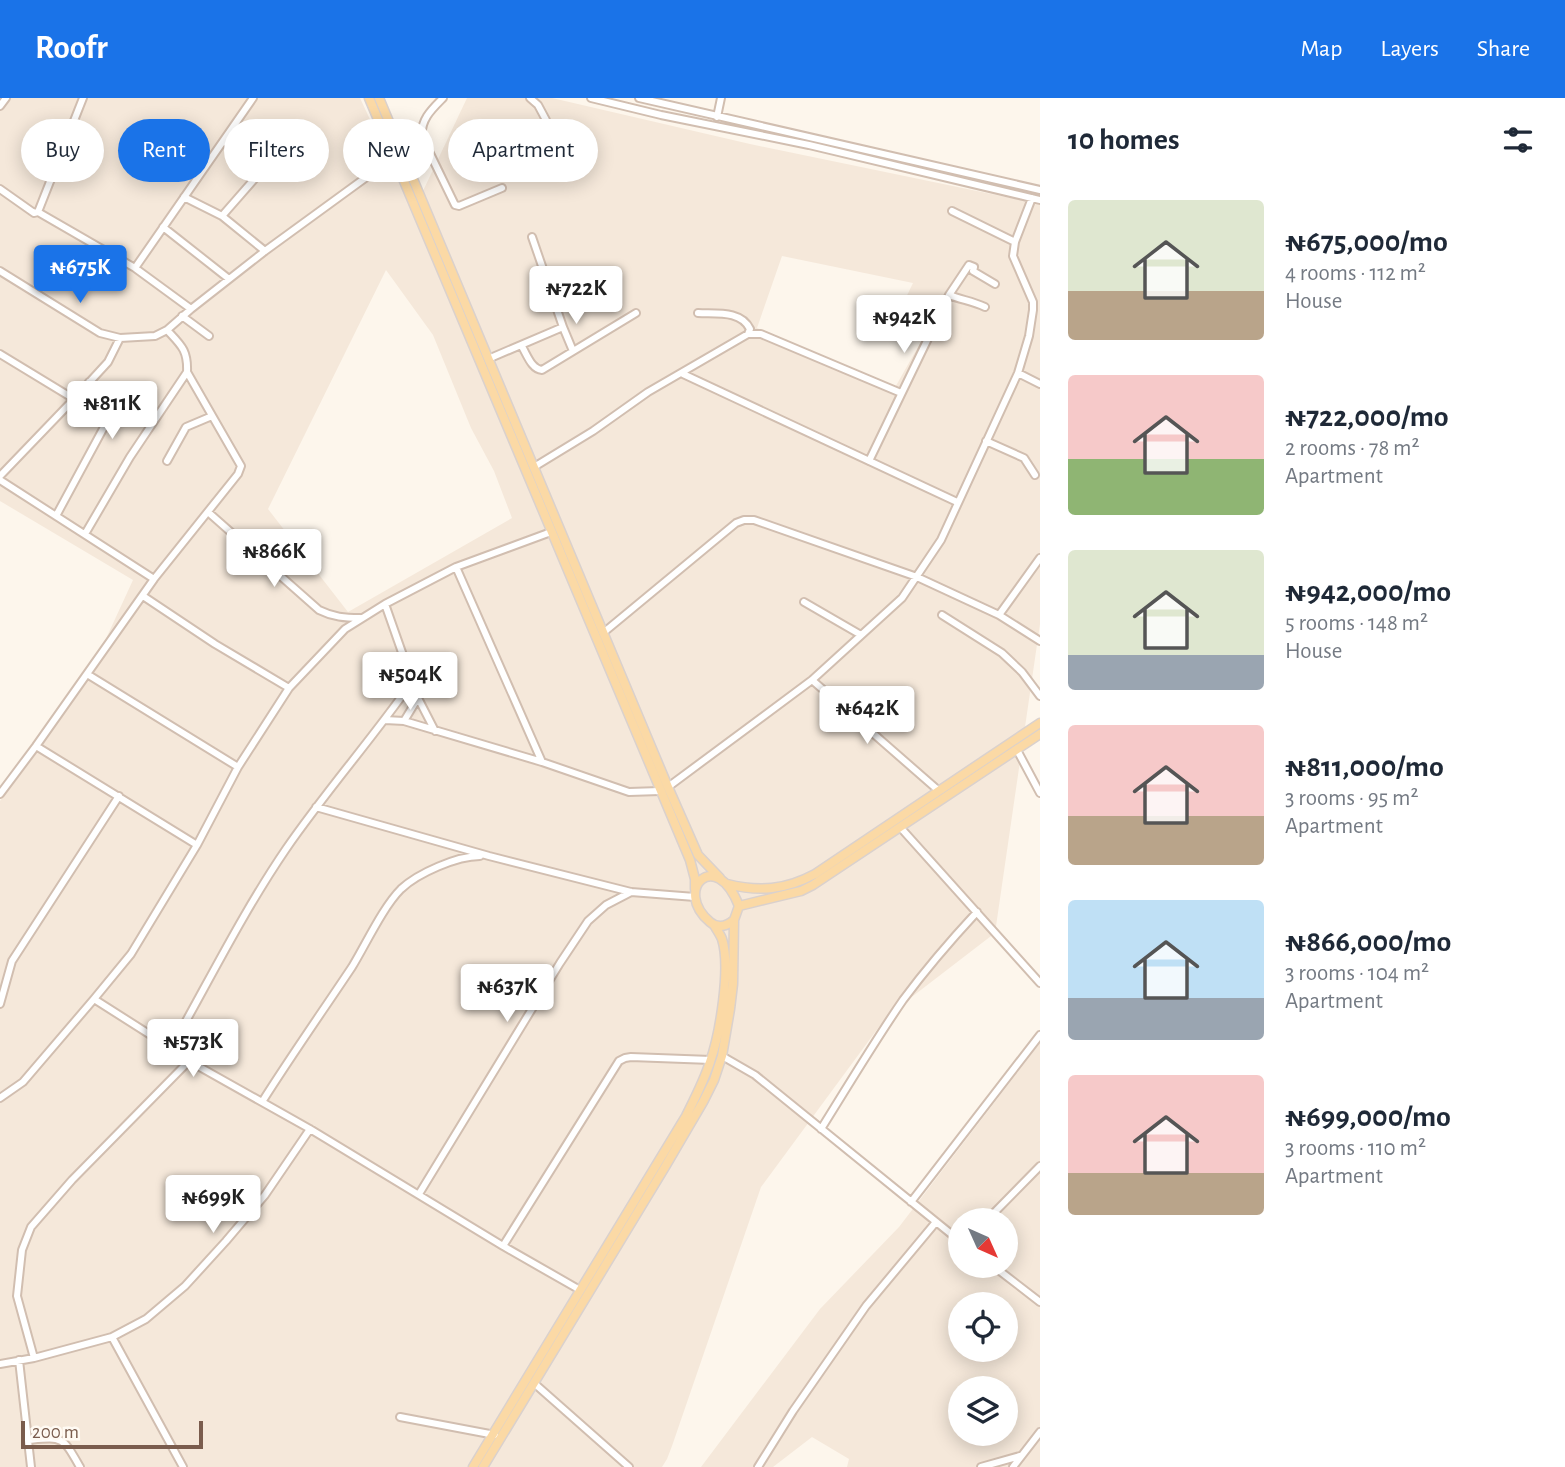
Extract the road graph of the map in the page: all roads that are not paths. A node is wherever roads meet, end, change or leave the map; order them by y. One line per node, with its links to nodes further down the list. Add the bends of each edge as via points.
1 (6, 98): 11 (street)
2 (83, 98): 28 (street)
3 (253, 98): 13 (street)
4 (369, 98): 14 (main road)
5 (380, 98): 52 (main road)
6 (443, 98): 21 (street, via 421,130 455,205)
7 (530, 98): 15 (street)
8 (591, 98): 16 (street)
9 (639, 98): 12 (street)
10 (721, 98): 12 (street)
11 (0, 106)
12 (717, 115): 16 (street); 23 (street)
13 (239, 119)
14 (378, 119)
15 (545, 119)
16 (714, 126): 25 (street)
17 (224, 141): 24 (street)
18 (252, 182): 29 (street)
19 (360, 182): 33 (street)
20 (404, 182): 70 (main road)
21 (502, 188)
22 (0, 189): 28 (street)
23 (1040, 190)
24 (184, 197): 29 (street); 30 (street)
25 (1032, 198): 26 (street); 32 (street)
26 (1040, 200)
27 (952, 211): 32 (street)
28 (38, 212): 34 (street)
29 (222, 216): 33 (street)
30 (163, 227): 34 (street); 36 (street)
31 (532, 237): 44 (street)
32 (1015, 242): 55 (street, via 1013,256 1033,310)
33 (265, 251): 36 (street)
34 (135, 268): 40 (street)
35 (0, 271): 48 (street, via 100,333)
36 (229, 279): 40 (street)
37 (995, 284): 38 (street, via 969,265)
38 (949, 295): 39 (street); 58 (street)
39 (985, 307)
40 (191, 309): 43 (street)
41 (636, 313): 50 (street)
42 (698, 313): 46 (street, via 742,318 750,329)
43 (182, 316): 45 (street); 47 (street)
44 (563, 327): 49 (street); 50 (street)
45 (167, 330): 48 (street, via 155,336); 53 (street, via 185,349)
46 (748, 334): 54 (street); 58 (street, via 761,334)
47 (209, 336)
48 (120, 338): 56 (street, via 108,362)
49 (522, 345): 50 (street, via 538,370); 52 (street)
50 (573, 351)
51 (0, 354): 59 (street)
52 (488, 359): 64 (main road)
53 (187, 372): 60 (street); 71 (street)
54 (683, 373): 63 (street); 64 (street)
55 (1018, 373): 57 (street); 61 (street)
56 (89, 382): 59 (street); 69 (street, via 117,403)
57 (1040, 384)
58 (901, 393): 63 (street)
59 (74, 399): 66 (street)
60 (212, 416): 62 (street, via 186,427); 68 (street, via 241,466)
61 (986, 441): 65 (street, via 1024,458); 67 (street)
62 (167, 461)
63 (869, 461): 67 (street)
64 (534, 467): 82 (main road)
65 (1035, 475)
66 (0, 478): 69 (street)
67 (957, 502): 74 (street, via 941,540)
68 (208, 512): 75 (street); 81 (street, via 319,610)
69 (56, 516): 71 (street)
70 (551, 532): 73 (street); 100 (main road)
71 (85, 534): 75 (street)
72 (1040, 558): 80 (street)
73 (456, 567): 78 (street); 98 (street)
74 (917, 577): 80 (street); 82 (street, via 744,520); 83 (street, via 902,598)
75 (154, 579): 76 (street)
76 (143, 596): 85 (street); 88 (street)
77 (804, 603): 83 (street)
78 (384, 604): 81 (street); 87 (street)
79 (942, 615): 89 (street, via 1002,653)
80 (999, 615): 84 (street)
81 (362, 618): 88 (street, via 345,629)
82 (603, 633): 100 (main road)
83 (861, 635): 86 (street)
84 (1040, 641)
85 (87, 674): 96 (street); 99 (street)
86 (813, 680): 100 (street); 101 (street)
87 (412, 682): 90 (street); 91 (street)
88 (289, 688): 99 (street)
89 (1040, 696)
90 (418, 698): 92 (street); 94 (street)
91 (385, 720): 92 (street); 105 (street)
92 (404, 721): 94 (street)
93 (1040, 723): 101 (main road)
94 (435, 731): 98 (street)
95 (1040, 734): 97 (main road)
96 (36, 746): 102 (street); 104 (street)
97 (1017, 750): 103 (street); 106 (main road)
98 (542, 762): 100 (street, via 629,792)
99 (238, 767): 107 (street)
100 (664, 789): 109 (main road, via 698,855); 111 (main road, via 691,860)
101 (939, 791): 109 (main road, via 802,880 767,889)
102 (0, 793)
103 (1040, 793)
104 (119, 796): 107 (street); 118 (street, via 12,961)
105 (316, 807): 108 (street); 120 (street, via 261,887)
106 (900, 827): 112 (main road, via 801,891); 113 (street)
107 (197, 845): 117 (street, via 131,954)
108 (489, 856): 110 (street); 125 (street, via 452,862 415,878 398,892)
109 (723, 881): 111 (main road, via 702,878); 112 (main road)
110 (631, 892): 111 (street); 129 (street, via 588,921)
111 (695, 893): 115 (main road, via 701,911)
112 (739, 906): 114 (main road)
113 (977, 912): 116 (street); 127 (street, via 905,998)
114 (734, 920): 115 (main road); 121 (main road, via 733,984)
115 (714, 925): 122 (main road, via 723,944 724,977)
116 (1040, 982)
117 (94, 999): 120 (street); 124 (street, via 23,1082)
118 (0, 1004)
119 (1040, 1035): 130 (street)
120 (171, 1048): 123 (street)
121 (722, 1056): 127 (street, via 755,1075); 142 (main road, via 703,1102)
122 (711, 1060): 134 (street, via 631,1057 619,1061); 136 (main road, via 686,1116)
123 (189, 1061): 125 (street); 139 (street, via 31,1227 22,1250 17,1296)
124 (0, 1098)
125 (262, 1102): 126 (street)
126 (310, 1129): 129 (street); 138 (street, via 265,1195 185,1286 146,1320)
127 (821, 1129): 130 (street)
128 (1040, 1166): 131 (street)
129 (419, 1194): 134 (street)
130 (911, 1202): 132 (street)
131 (999, 1208)
132 (936, 1222): 133 (street); 154 (street, via 866,1306)
133 (948, 1232)
134 (503, 1246): 136 (street)
135 (1009, 1278): 137 (street)
136 (580, 1290): 145 (main road)
137 (1040, 1302)
138 (112, 1337): 139 (street); 150 (street)
139 (34, 1358): 140 (street)
140 (19, 1360): 141 (street); 146 (street)
141 (0, 1364)
142 (535, 1384): 145 (main road); 153 (street)
143 (400, 1417): 145 (street)
144 (1040, 1432): 147 (street)
145 (497, 1436): 151 (main road); 152 (main road)
146 (28, 1440): 148 (street); 149 (street, via 62,1440)
147 (1020, 1456): 155 (street); 156 (street)
148 (31, 1467)
149 (80, 1467)
150 (183, 1467)
151 (473, 1467)
152 (483, 1467)
153 (629, 1467)
154 (758, 1467)
155 (981, 1467)
156 (1013, 1467)

